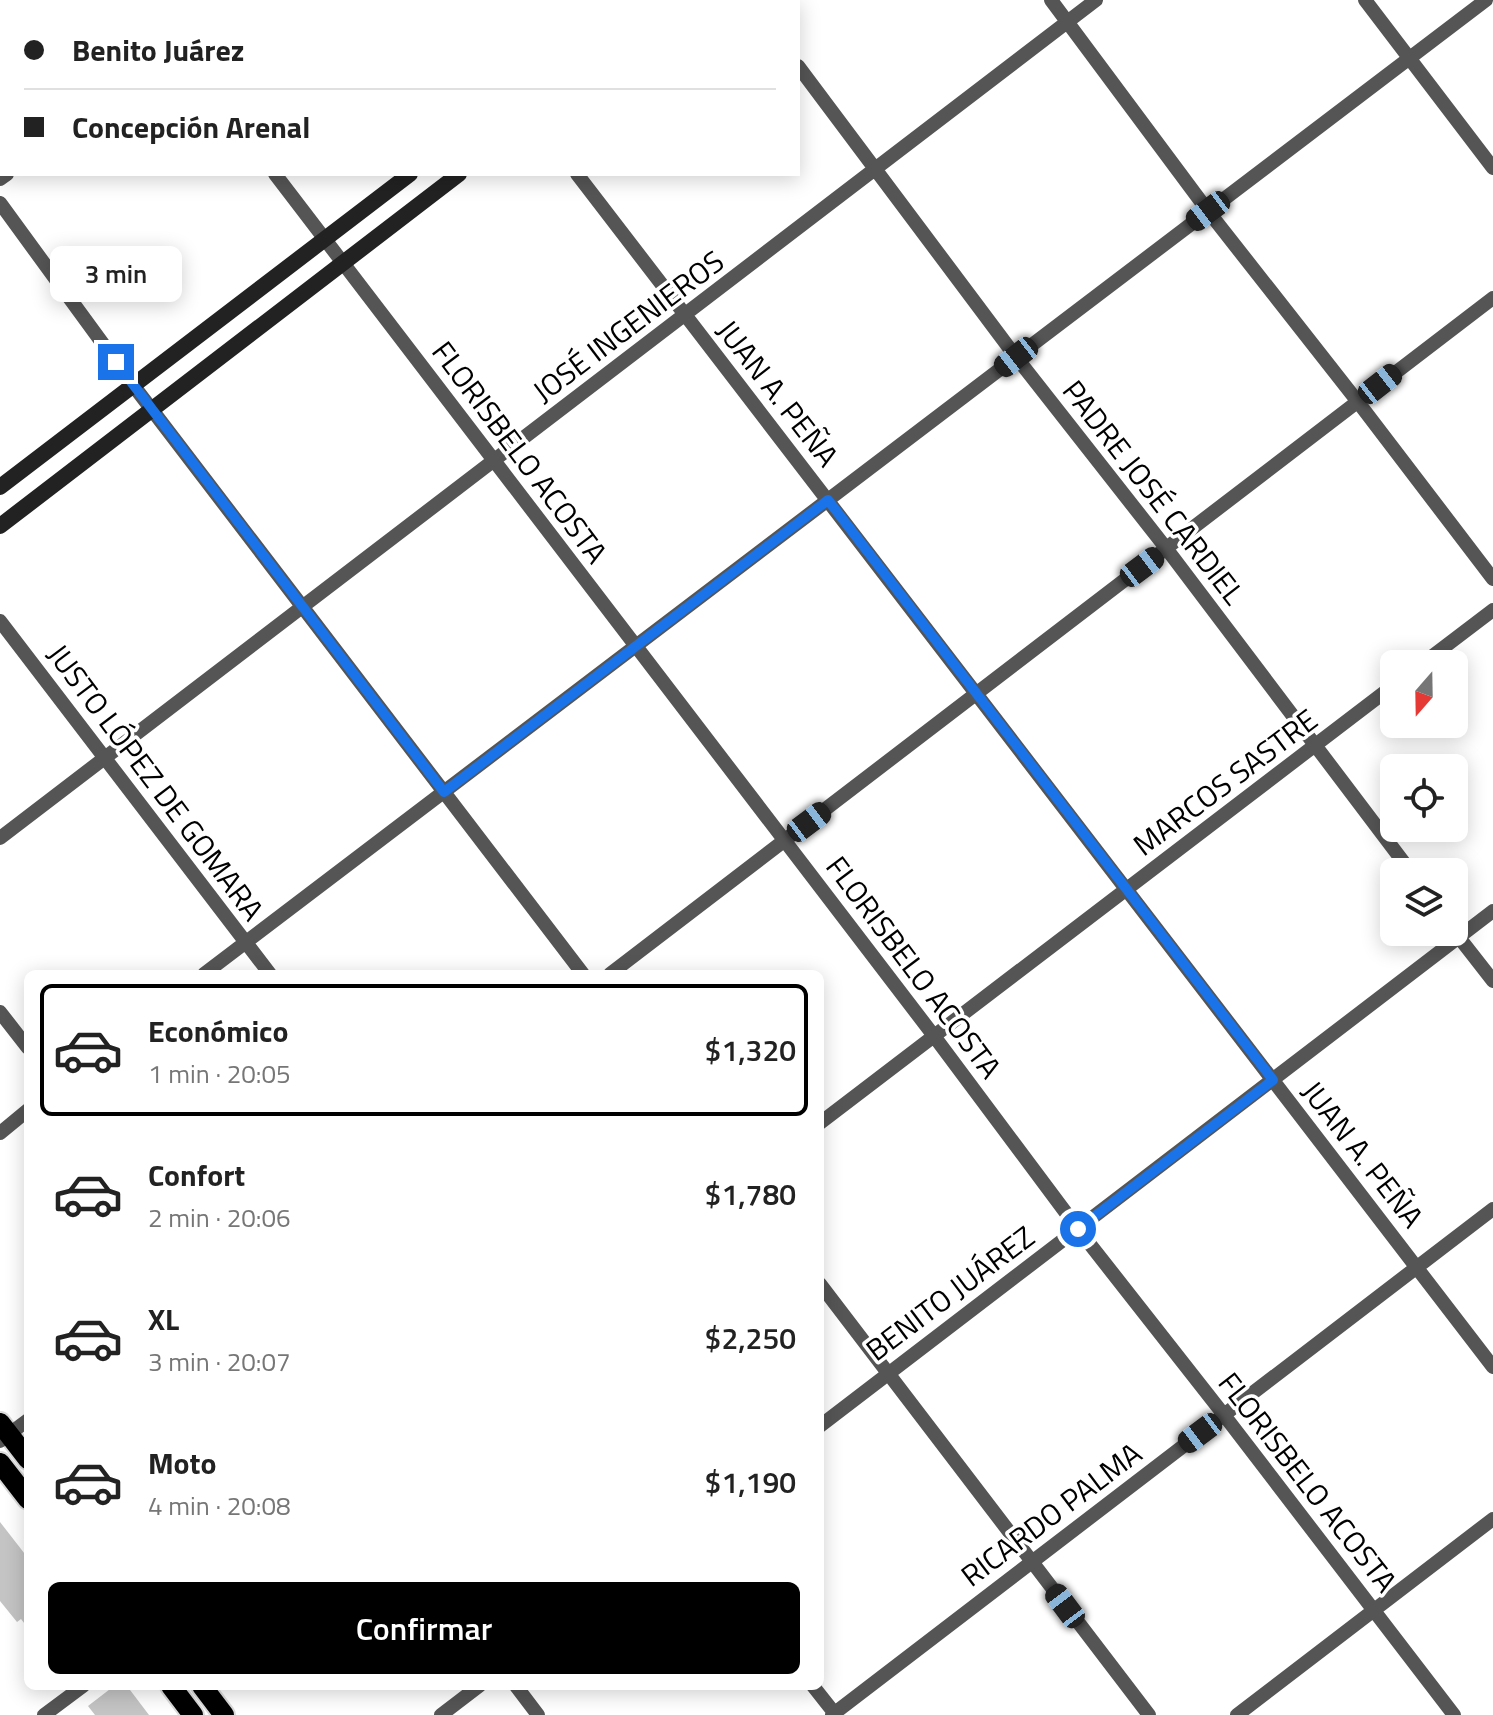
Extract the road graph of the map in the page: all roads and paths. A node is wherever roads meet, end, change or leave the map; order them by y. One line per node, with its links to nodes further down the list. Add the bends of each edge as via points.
1 (1051, 0): 5 (street)
2 (1096, 0): 5 (street, JOSÉ INGENIEROS)
3 (1365, 0): 6 (street)
4 (1486, 0): 6 (street)
5 (1067, 22): 8 (street, JOSÉ INGENIEROS); 15 (street)
6 (1410, 58): 9 (street); 15 (street)
7 (800, 69): 8 (street, PADRE JOSÉ CARDIEL)
8 (876, 168): 19 (street, JOSÉ INGENIEROS); 20 (street, PADRE JOSÉ CARDIEL)
9 (1493, 168)
10 (277, 176): 16 (street, FLORISBELO ACOSTA)
11 (407, 176): 16 (main road)
12 (456, 176): 17 (main road)
13 (579, 176): 19 (street, JUAN A. PEÑA)
14 (0, 203): 21 (street)
15 (1208, 211): 20 (street); 22 (street)
16 (325, 239): 17 (street, FLORISBELO ACOSTA); 21 (main road)
17 (343, 263): 23 (main road); 24 (street, FLORISBELO ACOSTA)
18 (1493, 298): 22 (street)
19 (685, 315): 24 (street, JOSÉ INGENIEROS); 26 (street, JUAN A. PEÑA)
20 (1016, 357): 26 (street); 28 (street, PADRE JOSÉ CARDIEL)
21 (133, 385): 23 (street); 25 (main road)
22 (1358, 402): 28 (street); 29 (street)
23 (152, 409): 27 (main road); 30 (street)
24 (494, 460): 30 (street, JOSÉ INGENIEROS); 33 (street, FLORISBELO ACOSTA)
25 (0, 487)
26 (828, 500): 33 (street); 35 (street, JUAN A. PEÑA)
27 (0, 526)
28 (1166, 548): 35 (street); 37 (street, PADRE JOSÉ CARDIEL)
29 (1493, 579)
30 (302, 606): 38 (street, JOSÉ INGENIEROS); 39 (street)
31 (1493, 610): 34 (street)
32 (0, 621): 38 (street, JUSTO LÓPEZ DE GOMARA)
33 (636, 646): 39 (street); 41 (street, FLORISBELO ACOSTA)
34 (1440, 650)
35 (977, 694): 41 (street); 43 (street, JUAN A. PEÑA)
36 (1380, 696): 37 (street, MARCOS SASTRE)
37 (1316, 745): 42 (street, PADRE JOSÉ CARDIEL); 43 (street, MARCOS SASTRE)
38 (104, 758): 40 (street, JOSÉ INGENIEROS); 46 (street, JUSTO LÓPEZ DE GOMARA)
39 (444, 792): 46 (street); 51 (street)
40 (0, 838)
41 (785, 840): 52 (street); 55 (street, FLORISBELO ACOSTA)
42 (1401, 858)
43 (1127, 890): 55 (street, MARCOS SASTRE); 57 (street, JUAN A. PEÑA)
44 (1493, 911): 45 (street, BENITO JUÁREZ)
45 (1468, 927)
46 (246, 942): 49 (street); 50 (street, JUSTO LÓPEZ DE GOMARA)
47 (1441, 946): 57 (street, BENITO JUÁREZ)
48 (1465, 946): 53 (street)
49 (209, 970)
50 (267, 970)
51 (580, 970)
52 (615, 970)
53 (1493, 981)
54 (0, 1012): 56 (street)
55 (934, 1036): 59 (street, MARCOS SASTRE); 62 (street, FLORISBELO ACOSTA)
56 (24, 1043)
57 (1273, 1080): 62 (street, BENITO JUÁREZ); 63 (street, JUAN A. PEÑA)
58 (24, 1113): 60 (street)
59 (824, 1120)
60 (0, 1133)
61 (1493, 1209): 63 (street, RICARDO PALMA)
62 (1078, 1229): 66 (street, BENITO JUÁREZ); 67 (street, FLORISBELO ACOSTA)
63 (1417, 1268): 65 (street, JUAN A. PEÑA); 67 (street, RICARDO PALMA)
64 (824, 1289): 66 (street)
65 (1493, 1367)
66 (888, 1374): 69 (street, BENITO JUÁREZ); 75 (street)
67 (1224, 1415): 75 (street, RICARDO PALMA); 76 (street, FLORISBELO ACOSTA)
68 (24, 1422): 70 (street)
69 (824, 1423)
70 (3, 1433): 71 (main road)
71 (24, 1455)
72 (0, 1463): 73 (main road)
73 (24, 1494)
74 (1493, 1519): 76 (street)
75 (1032, 1562): 83 (street, RICARDO PALMA); 89 (street)
76 (1374, 1610): 90 (street); 91 (street, FLORISBELO ACOSTA)
77 (78, 1690): 84 (street)
78 (174, 1690): 85 (main road)
79 (205, 1690): 86 (main road)
80 (474, 1690): 87 (street)
81 (519, 1690): 88 (street)
82 (816, 1690): 83 (street)
83 (834, 1714)
84 (44, 1715)
85 (193, 1715)
86 (224, 1715)
87 (441, 1715)
88 (538, 1715)
89 (1149, 1715)
90 (1237, 1715)
91 (1454, 1715)

